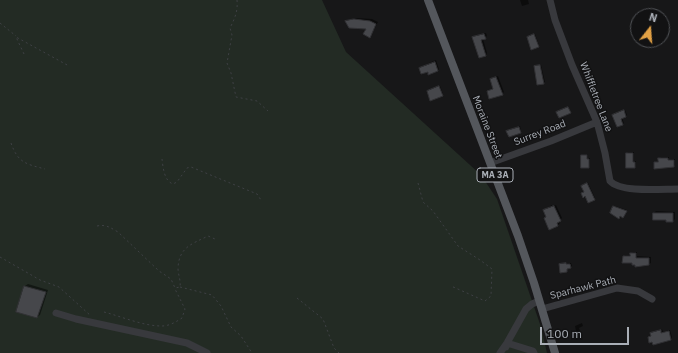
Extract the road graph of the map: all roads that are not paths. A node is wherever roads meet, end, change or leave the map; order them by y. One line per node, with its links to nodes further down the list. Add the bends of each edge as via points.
1 (428, 0): 4 (main road, Moraine Street / MA 3A)
2 (550, 0): 3 (street, Whiffletree Lane, via 555,20)
3 (597, 122): 4 (street, Surrey Road); 5 (street, Whiffletree Lane, via 608,176 613,184 633,189)
4 (490, 163): 7 (main road, Moraine Street / MA 3A, via 518,236)
5 (678, 189)
6 (652, 299): 7 (street, Sparhawk Path, via 638,291 617,288)
7 (540, 305): 9 (street, via 532,304 526,309); 14 (main road, Moraine Street / MA 3A)
8 (56, 313): 10 (street, via 187,343)
9 (507, 343): 11 (street); 12 (street); 13 (street)
10 (207, 353)
11 (500, 353)
12 (503, 353)
13 (534, 353)
14 (555, 353)

